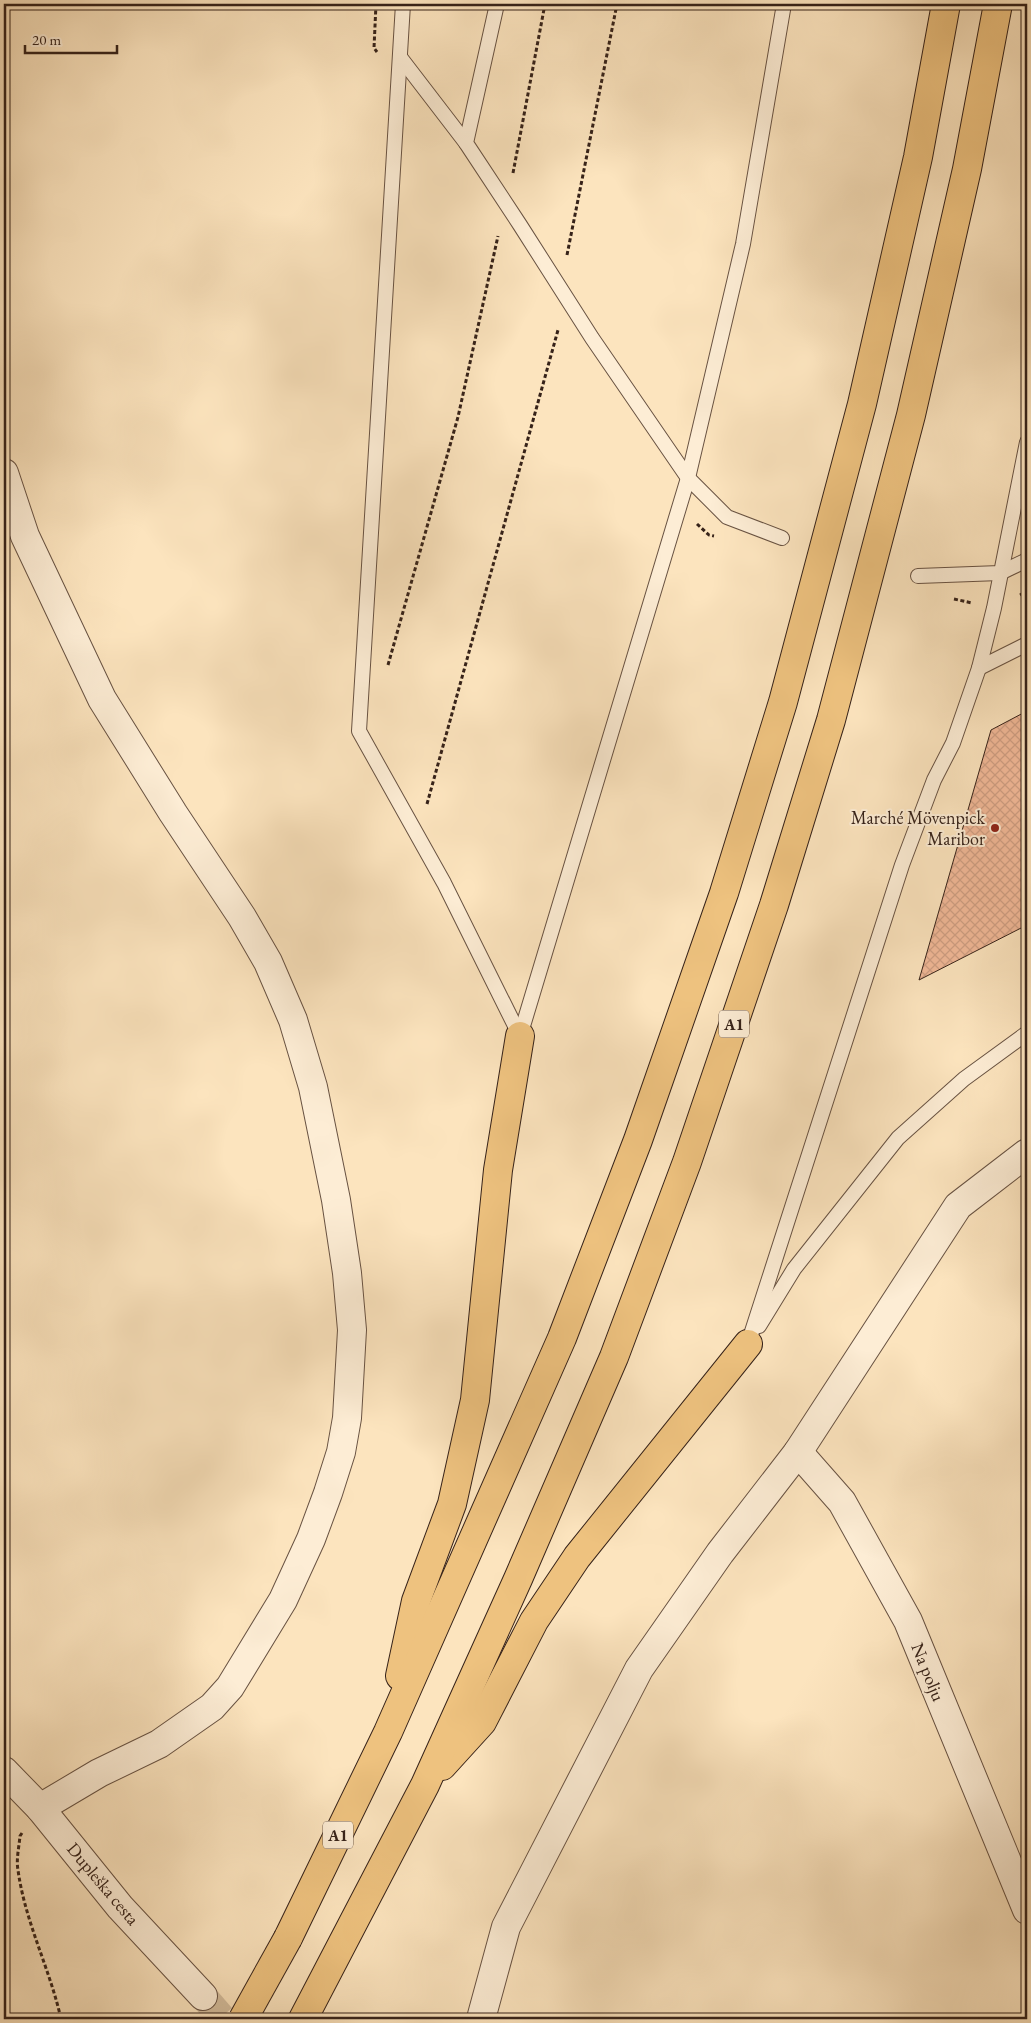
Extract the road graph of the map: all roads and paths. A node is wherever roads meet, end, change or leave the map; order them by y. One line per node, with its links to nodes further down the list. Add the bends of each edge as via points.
1 (403, 4): 8 (lane)
2 (498, 4): 9 (lane)
3 (545, 4): 10 (path, via 514,172)
4 (617, 4): 12 (path)
5 (784, 4): 16 (lane, via 743,244)
6 (946, 4): 30 (highway, A1, via 918,157 862,404 782,702 724,892 638,1140 562,1338)
7 (998, 4): 32 (highway, A1, via 967,169 911,414 831,720 774,905 687,1162 614,1357)
8 (400, 56): 9 (lane); 24 (lane, via 359,731)
9 (466, 143): 10 (lane)
10 (501, 196): 12 (lane)
11 (498, 236): 23 (path, via 458,417)
12 (561, 289): 16 (lane)
13 (558, 330): 24 (path)
14 (1027, 442): 19 (lane)
15 (4, 472): 33 (street, via 25,536 102,699 242,917 268,962 293,1020 313,1087 336,1200 352,1330 347,1418 341,1452 328,1493 283,1600 230,1687 212,1708 159,1744 98,1773)
16 (688, 478): 17 (lane, via 727,516); 26 (lane)
17 (782, 538)
18 (1027, 560): 19 (lane)
19 (1000, 573): 20 (lane); 22 (lane)
20 (918, 576)
21 (1027, 644): 22 (lane)
22 (979, 668): 28 (lane, via 953,743 934,780 902,865)
23 (386, 669)
24 (418, 836): 26 (lane)
25 (1027, 1032): 28 (lane, via 964,1078 898,1138 794,1269)
26 (520, 1036): 30 (highway, via 498,1170 475,1400 452,1504 416,1601)
27 (1027, 1153): 29 (street, via 958,1206)
28 (748, 1344): 32 (highway, via 577,1557 534,1621 482,1722)
29 (798, 1452): 34 (street, Na polju, via 842,1502 908,1621); 39 (street, via 720,1553 638,1669 506,1927)
30 (388, 1732): 37 (highway, A1, bridge, via 288,1938)
31 (4, 1771): 33 (street, Dupleška cesta)
32 (424, 1785): 38 (highway, A1)
33 (40, 1808): 35 (street, Dupleška cesta, via 120,1907); 36 (path, via 20,1836 17,1869 31,1927)
34 (1027, 1910)
35 (203, 1996)
36 (62, 2019)
37 (243, 2019)
38 (303, 2019)
39 (482, 2019)

